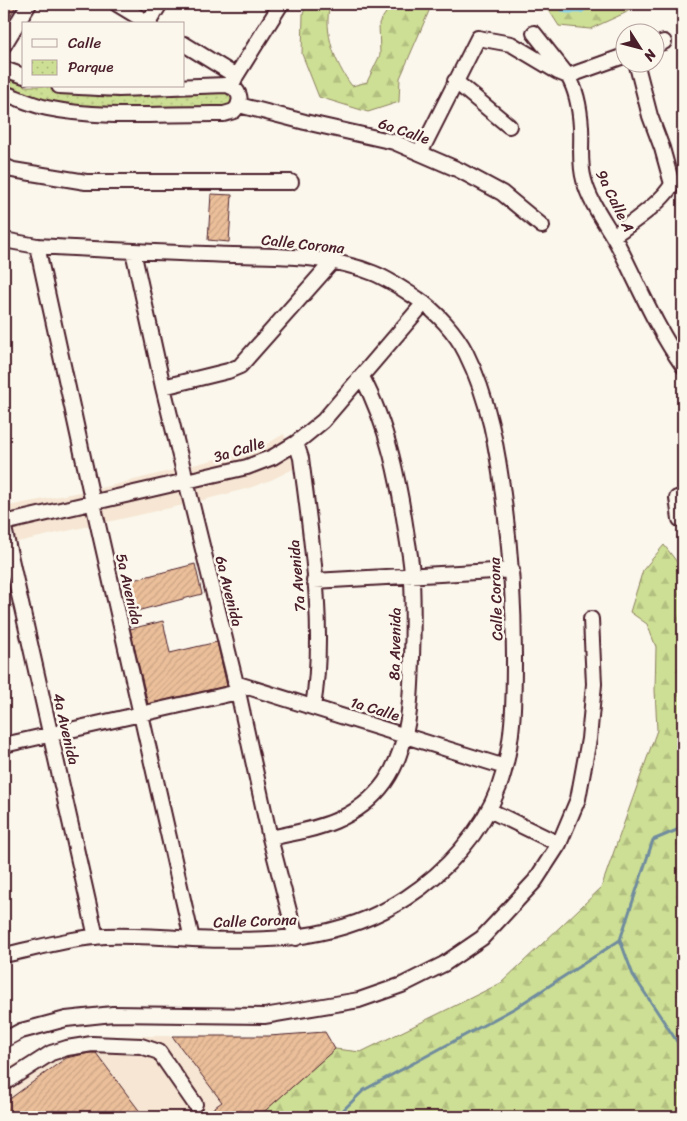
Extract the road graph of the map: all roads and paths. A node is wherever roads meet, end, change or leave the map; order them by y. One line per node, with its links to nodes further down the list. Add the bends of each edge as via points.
1 (28, 4): 8 (street)
2 (117, 4): 5 (street)
3 (160, 4): 6 (street)
4 (281, 4): 15 (street)
5 (147, 22)
6 (150, 22)
7 (534, 33): 14 (street, 9a Calle A)
8 (4, 45)
9 (185, 45): 15 (street)
10 (614, 60): 14 (street)
11 (4, 69): 13 (street)
12 (638, 72): 27 (street, via 672,184 642,215)
13 (22, 75)
14 (568, 76): 16 (street, via 511,44 478,38); 27 (street, 9a Calle A, via 579,107 585,183)
15 (234, 81): 17 (street, via 216,86); 21 (street)
16 (455, 81): 22 (street); 23 (street)
17 (185, 87)
18 (81, 88): 19 (street)
19 (133, 88)
20 (4, 93): 21 (street, via 46,108 88,113 224,114 234,112)
21 (240, 105): 23 (street, 6a Calle, via 394,142)
22 (509, 126)
23 (420, 153): 26 (street, 6a Calle, via 502,193)
24 (4, 166): 25 (street, via 86,182)
25 (291, 182)
26 (542, 226)
27 (613, 236): 33 (street, 9a Calle A, via 647,305)
28 (4, 240): 29 (street, Calle Corona)
29 (37, 246): 30 (street, Calle Corona); 39 (street, 5a Avenida)
30 (133, 251): 31 (street, Calle Corona, via 285,256); 35 (street, 6a Avenida)
31 (333, 261): 32 (street, Calle Corona, via 377,274); 35 (street, via 240,366)
32 (424, 303): 34 (street, 3a Calle); 43 (street, Calle Corona, via 454,334 484,398 501,475)
33 (683, 366)
34 (362, 377): 36 (street, 3a Calle, via 323,421); 44 (street, 8a Avenida, via 380,420 396,476)
35 (163, 387): 37 (street, 6a Avenida)
36 (296, 443): 37 (street, 3a Calle, via 247,468); 45 (street, 7a Avenida, via 302,466)
37 (186, 481): 39 (street, 3a Calle); 47 (street, 6a Avenida)
38 (677, 498): 40 (street, via 680,519)
39 (93, 503): 41 (street, 3a Calle); 49 (street, 5a Avenida)
40 (683, 520)
41 (4, 523)
42 (4, 528): 50 (street, 4a Avenida)
43 (512, 570): 44 (street); 53 (street, Calle Corona, via 514,691)
44 (412, 576): 45 (street); 51 (street, 8a Avenida, via 411,684)
45 (314, 581): 48 (street, 7a Avenida, via 318,641)
46 (591, 619): 56 (street, via 594,684 590,740 578,799)
47 (237, 688): 48 (street, 1a Calle); 49 (street, 1a Calle); 55 (street, 6a Avenida)
48 (313, 707): 51 (street, 1a Calle)
49 (141, 713): 50 (street, 1a Calle); 59 (street, 5a Avenida)
50 (50, 734): 52 (street, 1a Calle); 57 (street, 4a Avenida)
51 (406, 735): 53 (street, 1a Calle); 55 (street, 8a Avenida, via 385,781 354,812 314,830)
52 (4, 745)
53 (505, 767): 54 (street, Calle Corona)
54 (489, 810): 56 (street); 58 (street, Calle Corona, via 447,865 405,898 359,921)
55 (270, 838): 58 (street, 6a Avenida)
56 (559, 844): 61 (street, via 535,881 482,938 444,964 402,985 359,1000 264,1016 113,1014 66,1019)
57 (96, 937): 59 (street, Calle Corona); 60 (street, Calle Corona)
58 (296, 938): 59 (street, Calle Corona)
59 (192, 939)
60 (4, 955)
61 (4, 1040)
62 (4, 1084): 63 (street, via 51,1053 67,1048 92,1044 141,1046 159,1052)
63 (195, 1104)

